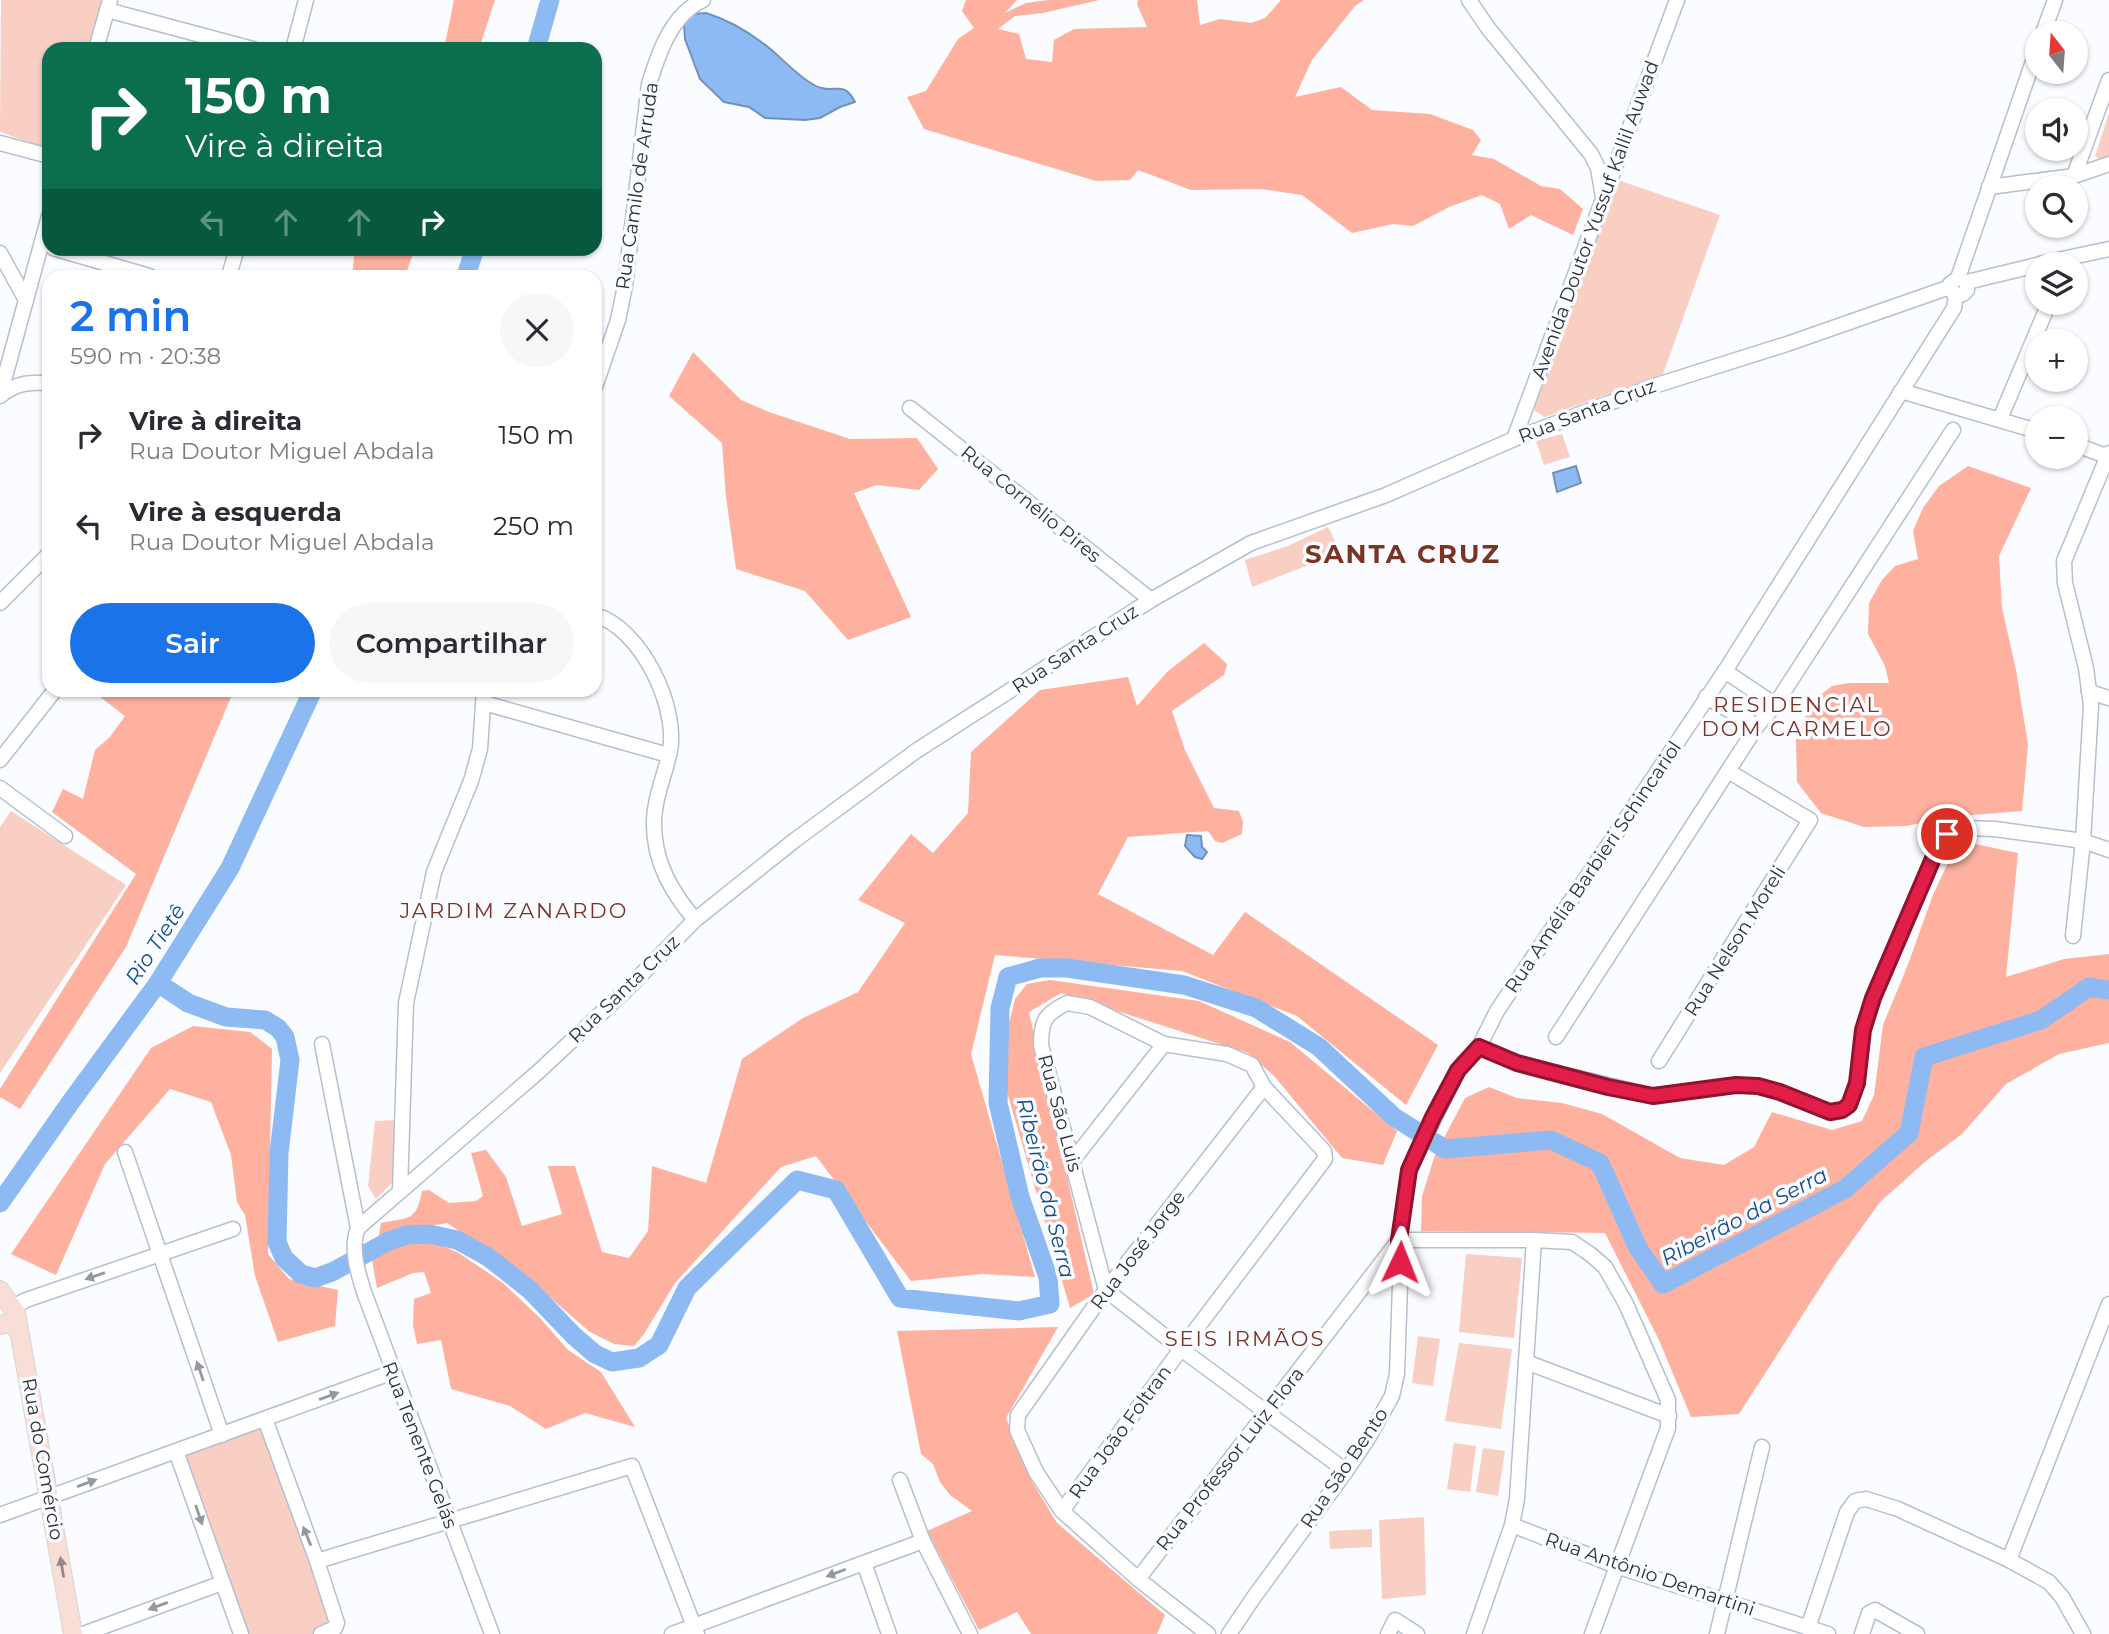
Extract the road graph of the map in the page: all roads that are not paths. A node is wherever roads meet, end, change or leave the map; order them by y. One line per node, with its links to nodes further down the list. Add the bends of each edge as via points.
1 (306, 0): 10 (street)
2 (704, 0): 31 (street, Rua Camilo de Arruda, via 683,13 659,55 649,84 625,286)
3 (1469, 0): 20 (street, via 1591,154)
4 (1676, 0): 20 (street, Avenida Doutor Yussuf Kallil Auwad)
5 (2054, 0): 7 (street)
6 (108, 5): 8 (street); 9 (street)
7 (2047, 21)
8 (98, 42)
9 (230, 42)
10 (295, 42)
11 (2109, 80): 16 (street)
12 (2025, 84): 19 (street, Rua Amélia Barbieri Schincariol)
13 (0, 143): 14 (street)
14 (42, 154)
15 (2109, 164): 17 (street)
16 (2074, 175)
17 (2077, 175)
18 (2025, 182): 19 (street)
19 (1989, 187): 28 (street, Rua Amélia Barbieri Schincariol)
20 (1604, 198): 39 (street, Avenida Doutor Yussuf Kallil Auwad)
21 (2109, 249): 23 (street, Rua Santa Cruz)
22 (0, 253): 29 (street)
23 (2088, 254)
24 (44, 256): 29 (street)
25 (79, 256): 27 (street)
26 (2025, 268): 28 (street, Rua Santa Cruz)
27 (128, 270)
28 (1958, 286): 33 (street, Rua Amélia Barbieri Schincariol, via 1954,309); 39 (street, Rua Santa Cruz, via 1657,385)
29 (26, 300): 34 (street)
30 (2044, 315): 36 (street)
31 (602, 367)
32 (42, 383): 34 (street, via 25,382)
33 (1901, 391): 36 (street); 46 (street, Rua Amélia Barbieri Schincariol)
34 (0, 396)
35 (910, 408): 43 (street, Rua Cornélio Pires)
36 (2000, 419): 37 (street)
37 (2025, 427)
38 (1953, 430): 53 (street)
39 (1514, 439): 43 (street, Rua Santa Cruz, via 1386,495 1251,543)
40 (2088, 449): 41 (street)
41 (2108, 456): 47 (street, via 2064,561)
42 (42, 561): 44 (street)
43 (1151, 600): 62 (street, Rua Santa Cruz, via 860,790)
44 (0, 603)
45 (602, 617): 55 (street, via 621,629 645,658 666,700)
46 (1725, 671): 51 (street, Rua Amélia Barbieri Schincariol); 53 (street)
47 (2089, 692): 52 (street); 60 (street)
48 (50, 697): 56 (street)
49 (484, 697): 73 (street, via 480,749 434,872 406,1003)
50 (487, 697): 55 (street)
51 (1706, 697): 54 (street); 67 (street, Rua Amélia Barbieri Schincariol, via 1497,1012)
52 (2109, 698)
53 (1775, 705): 54 (street)
54 (1757, 726): 57 (street)
55 (668, 755): 62 (street, via 656,804 656,848 664,876)
56 (0, 760)
57 (1727, 771): 64 (street); 68 (street, Rua Nelson Moreli, via 1810,820)
58 (0, 788): 59 (street)
59 (65, 836)
60 (2082, 841): 61 (street); 63 (street); 67 (street, via 1965,828 1941,840 1873,998 1863,1030 1857,1083 1849,1105 1842,1110 1830,1112 1758,1086 1653,1096 1517,1063)
61 (2109, 850)
62 (695, 919): 73 (street, Rua Santa Cruz, via 537,1073)
63 (2073, 936)
64 (1556, 1037)
65 (322, 1044): 74 (street)
66 (1164, 1044): 69 (street, Rua São Luis, via 1227,1055 1252,1066); 72 (street); 72 (street, Rua São Luis, via 1090,1007 1067,1003 1046,1016 1041,1045)
67 (1479, 1047): 76 (street, Rua Amélia Barbieri Schincariol, via 1458,1070 1415,1154)
68 (1660, 1061)
69 (1264, 1087): 70 (street, Rua São Luis); 80 (street, Rua José Jorge)
70 (1324, 1151): 85 (street, Rua João Foltran, via 1321,1166)
71 (125, 1152): 78 (street)
72 (1073, 1160): 80 (street, Rua São Luis)
73 (400, 1191): 74 (street, Rua Santa Cruz)
74 (358, 1228): 87 (street, Rua Tenente Gelás, via 358,1272)
75 (233, 1229): 78 (street)
76 (1399, 1240): 77 (street); 88 (street, Rua Professor Luiz Flora); 94 (street, Rua São Bento, via 1397,1374 1392,1396)
77 (1534, 1240): 86 (street); 89 (street, via 1572,1242 1605,1267 1668,1400)
78 (160, 1254): 82 (street, one-way to 82); 91 (street, one-way to 78)
79 (0, 1290): 82 (main road, Rua do Comércio)
80 (1106, 1290): 85 (street); 97 (street, Rua José Jorge, via 1018,1415 1017,1430 1036,1472)
81 (2109, 1304): 102 (street)
82 (13, 1307): 83 (main road); 84 (main road, Rua do Comércio)
83 (0, 1322): 84 (main road)
84 (19, 1331): 96 (main road, Rua do Comércio)
85 (1181, 1349): 88 (street); 97 (street, Rua João Foltran)
86 (1526, 1362): 89 (street); 100 (street)
87 (393, 1372): 90 (street, one-way to 87); 99 (street, Rua Tenente Gelás)
88 (1267, 1413): 94 (street); 106 (street, Rua Professor Luiz Flora)
89 (1669, 1416): 105 (street)
90 (265, 1419): 91 (street); 103 (street, one-way to 90)
91 (222, 1435): 93 (street)
92 (1762, 1447): 108 (street)
93 (176, 1451): 96 (street, one-way to 93); 107 (street, one-way to 107)
94 (1346, 1471): 120 (street, Rua São Bento)
95 (900, 1480): 101 (street)
96 (50, 1497): 98 (street); 111 (main road, Rua do Comércio, one-way to 96)
97 (1062, 1511): 106 (street)
98 (0, 1515)
99 (449, 1521): 103 (street); 110 (street, via 632,1466); 115 (street, Rua Tenente Gelás)
100 (1513, 1525): 105 (street, Rua Antônio Demartini); 123 (street)
101 (923, 1541): 104 (street); 118 (street)
102 (2009, 1560): 109 (street, via 1880,1502 1855,1501 1847,1512); 129 (street, via 2049,1582)
103 (317, 1561): 114 (street, via 337,1623)
104 (864, 1563): 110 (street, one-way to 110); 117 (street)
105 (1616, 1566): 108 (street, Rua Antônio Demartini); 124 (street)
106 (1138, 1579): 119 (street)
107 (222, 1583): 112 (street, one-way to 112); 113 (street)
108 (1724, 1601): 109 (street, Rua Antônio Demartini); 125 (street)
109 (1808, 1628): 126 (street, Rua Antônio Demartini)
110 (696, 1630): 116 (street)
111 (73, 1634)
112 (83, 1634)
113 (241, 1634)
114 (321, 1634)
115 (492, 1634)
116 (672, 1634)
117 (889, 1634)
118 (970, 1634)
119 (1208, 1634)
120 (1229, 1634)
121 (1388, 1634): 122 (street, via 1395,1620)
122 (1417, 1634)
123 (1474, 1634)
124 (1592, 1634)
125 (1717, 1634)
126 (1828, 1634)
127 (1862, 1634): 128 (street, via 1869,1614 1875,1611)
128 (1917, 1634)
129 (2083, 1634)

